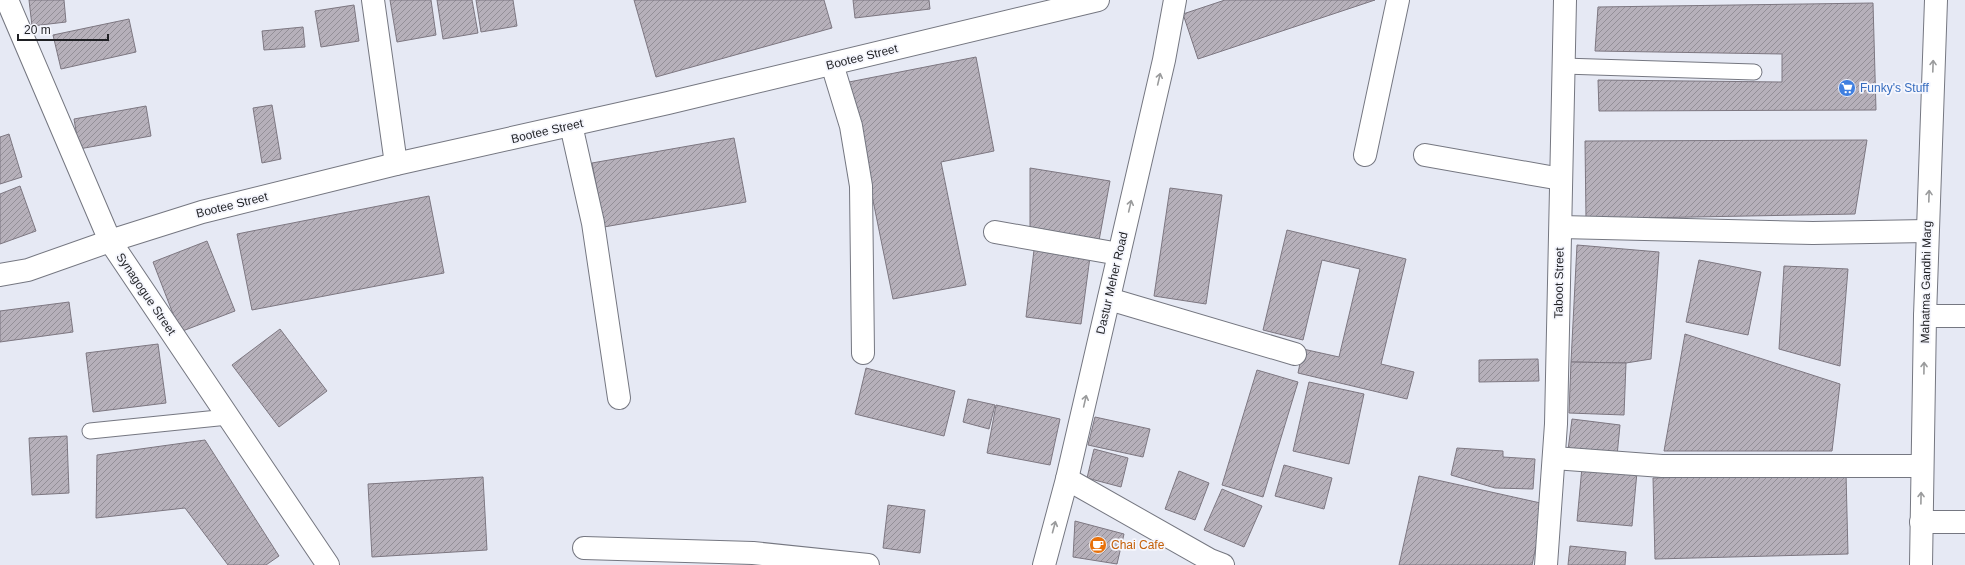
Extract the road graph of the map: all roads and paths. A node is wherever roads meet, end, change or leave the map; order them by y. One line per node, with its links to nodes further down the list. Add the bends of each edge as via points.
1 (7, 0): 19 (street, Synagogue Street)
2 (374, 0): 14 (street)
3 (1098, 0): 8 (street, Bootee Street)
4 (1175, 0): 20 (street, Dastur Meher Road, one-way to 4, via 1164,60)
5 (1398, 0): 13 (street)
6 (1565, 0): 9 (street, Taboot Street)
7 (1936, 0): 17 (street, Mahatma Gandhi Marg, one-way to 7)
8 (832, 64): 11 (street, Bootee Street); 25 (street, via 851,126 862,186)
9 (1564, 66): 10 (lane); 15 (street, Taboot Street)
10 (1754, 72)
11 (571, 125): 14 (street, Bootee Street); 27 (street, via 593,223)
12 (1425, 155): 15 (street)
13 (1365, 156)
14 (396, 164): 19 (street, Bootee Street, via 202,212)
15 (1561, 179): 16 (street, Taboot Street)
16 (1560, 227): 17 (street, via 1813,233); 30 (street, Taboot Street)
17 (1927, 231): 23 (street, Mahatma Gandhi Marg)
18 (995, 232): 20 (street)
19 (110, 241): 21 (street, Bootee Street, via 28,270); 28 (street, Synagogue Street)
20 (1119, 254): 22 (street, Dastur Meher Road)
21 (0, 275)
22 (1109, 299): 26 (street); 32 (street, Dastur Meher Road, one-way to 22)
23 (1925, 316): 24 (street); 31 (street, Mahatma Gandhi Marg, one-way to 23)
24 (1965, 316)
25 (863, 353)
26 (1295, 354)
27 (619, 398)
28 (228, 417): 29 (lane); 37 (street, Synagogue Street)
29 (90, 431)
30 (1554, 458): 31 (street, via 1662,466); 41 (street, Taboot Street)
31 (1922, 466): 33 (street, Mahatma Gandhi Marg, one-way to 31)
32 (1067, 479): 39 (street, Dastur Meher Road, one-way to 32); 40 (street)
33 (1921, 522): 34 (street); 42 (street, Mahatma Gandhi Marg)
34 (1965, 522)
35 (584, 548): 36 (street)
36 (629, 557): 38 (street, via 753,553)
37 (328, 565)
38 (868, 565)
39 (1044, 565)
40 (1223, 565)
41 (1546, 565)
42 (1921, 565)

